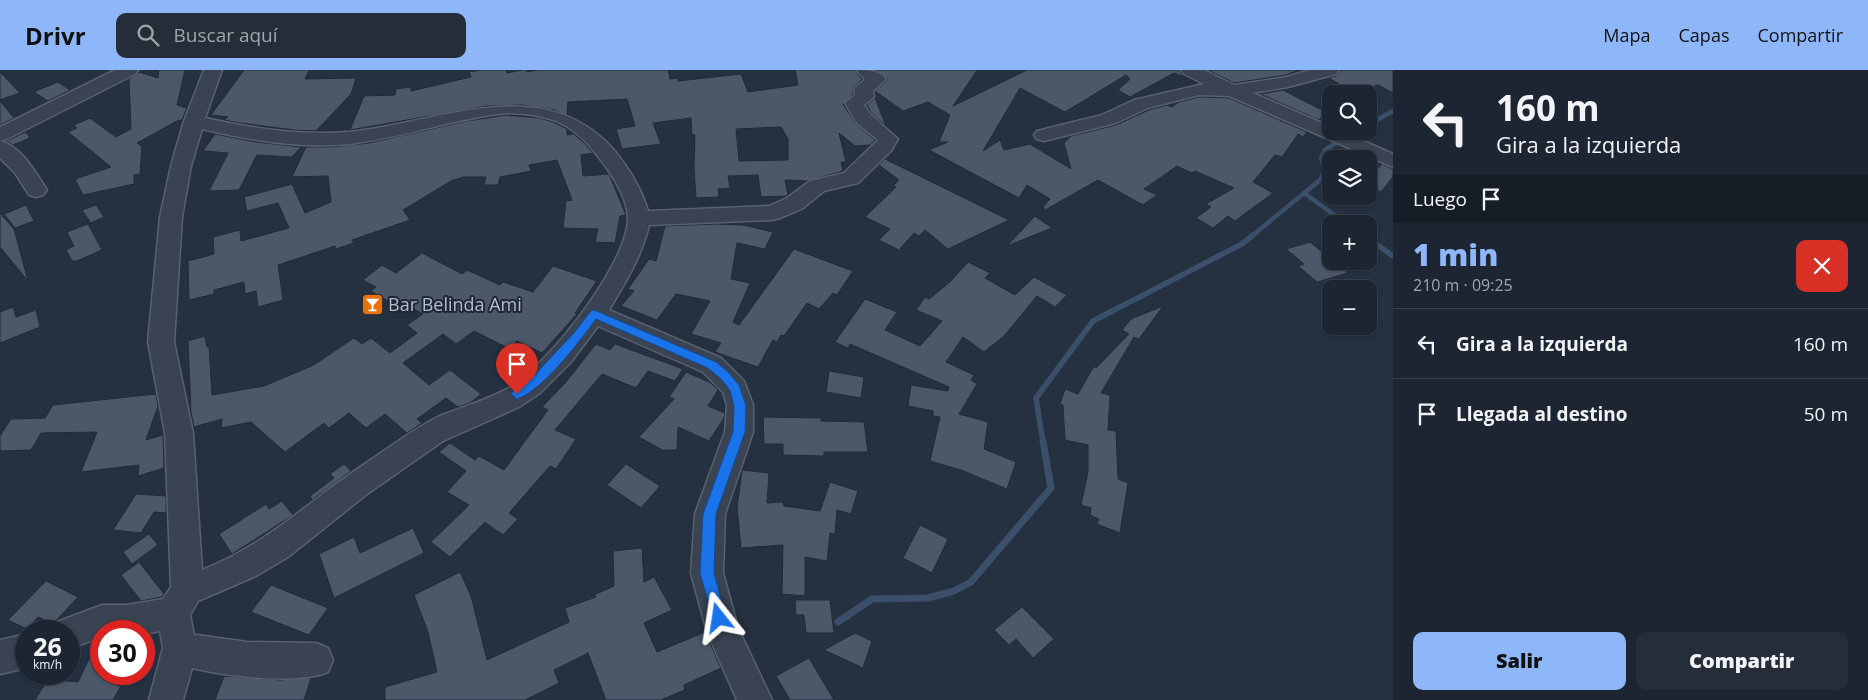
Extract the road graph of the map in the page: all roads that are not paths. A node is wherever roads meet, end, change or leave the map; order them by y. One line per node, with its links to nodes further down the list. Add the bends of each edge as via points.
1 (129, 70): 8 (street)
2 (213, 70): 7 (street)
3 (865, 70): 13 (street, via 877,79 862,89 865,97 854,103 857,113 888,138 884,147 851,178 817,186 795,203 772,213)
4 (1190, 70): 6 (street)
5 (1330, 70): 6 (street, via 1288,82)
6 (1232, 91): 9 (street, via 1199,89 1141,104 1109,119); 11 (street)
7 (194, 121): 13 (street, via 300,139 347,138 388,132 470,112 506,108 558,114 578,124 599,143 624,177); 15 (street, via 171,217 161,342 179,433)
8 (0, 135)
9 (1044, 136)
10 (0, 147): 12 (street, via 23,169)
11 (1393, 161)
12 (36, 190)
13 (639, 218): 14 (street, via 631,248)
14 (594, 314): 15 (street, via 531,387 489,410 441,429 380,468 275,549); 22 (street, via 712,365 735,388 740,406 739,432 710,514 707,573 723,632)
15 (180, 601): 16 (street, via 127,621 102,621); 17 (street)
16 (80, 629)
17 (180, 648): 20 (street, via 248,661); 21 (street)
18 (15, 654): 19 (street)
19 (0, 658)
20 (316, 660)
21 (166, 700)
22 (754, 700)

